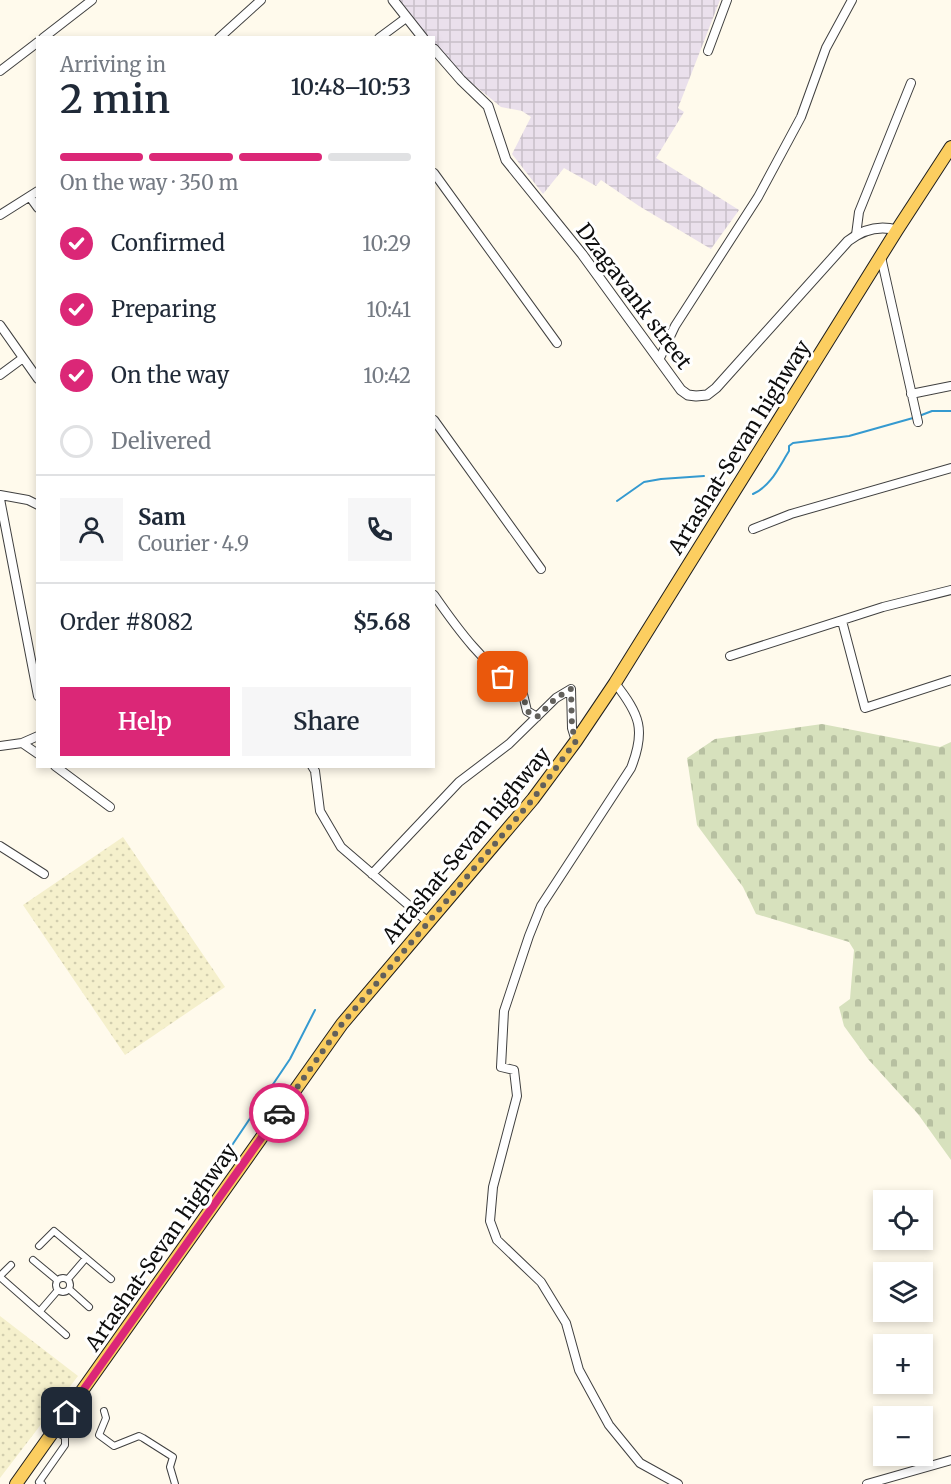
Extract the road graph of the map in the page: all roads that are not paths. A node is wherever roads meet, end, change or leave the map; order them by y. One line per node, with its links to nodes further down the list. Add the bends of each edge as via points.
1 (92, 0): 7 (street)
2 (261, 0): 8 (street)
3 (393, 0): 6 (street)
4 (727, 0): 13 (street)
5 (852, 0): 28 (street, via 826,48 801,117 758,197 675,327)
6 (406, 18): 9 (street); 10 (street)
7 (47, 36)
8 (224, 36)
9 (382, 36)
10 (421, 36)
11 (36, 44): 14 (street)
12 (435, 51): 28 (street, Dzagavank street, via 488,106 506,160 582,254)
13 (708, 51)
14 (0, 71)
15 (911, 83): 23 (street, via 859,212)
16 (950, 151): 22 (main road, Artashat-Sevan highway)
17 (435, 174): 26 (street)
18 (36, 192): 19 (street)
19 (30, 197): 20 (street); 21 (street)
20 (36, 205)
21 (0, 215)
22 (897, 230): 23 (street, via 887,227); 24 (main road, Artashat-Sevan highway)
23 (856, 235): 28 (street, Dzagavank street, via 707,395 696,396 681,390)
24 (881, 256): 32 (street); 45 (main road, Artashat-Sevan highway)
25 (0, 325): 27 (street)
26 (557, 343)
27 (23, 358): 29 (street); 30 (street)
28 (659, 360)
29 (0, 375)
30 (36, 376)
31 (951, 386): 32 (street)
32 (911, 394): 34 (street)
33 (435, 421): 39 (street)
34 (918, 422)
35 (951, 468): 38 (street, via 791,514)
36 (0, 497): 37 (street); 46 (street)
37 (36, 504)
38 (753, 529)
39 (541, 569)
40 (951, 590): 42 (street)
41 (435, 596): 47 (street, via 486,661 522,690 527,711)
42 (843, 621): 43 (street); 44 (street, via 865,708)
43 (730, 656)
44 (951, 680)
45 (615, 683): 49 (main road, Artashat-Sevan highway); 79 (street, via 639,726 639,747 631,768 541,906 504,1011 501,1067 514,1070 517,1096 493,1187 490,1221 497,1240 540,1282 566,1323 579,1370 609,1425 640,1463)
46 (36, 686)
47 (537, 717): 49 (street, via 571,689); 58 (street, via 459,782)
48 (36, 737): 50 (street)
49 (576, 741): 59 (main road, Artashat-Sevan highway, via 533,799)
50 (22, 742): 51 (street); 52 (street)
51 (0, 746)
52 (36, 752)
53 (58, 768): 55 (street)
54 (316, 768): 58 (street, via 320,811 341,847)
55 (110, 807)
56 (0, 846): 57 (street)
57 (44, 874)
58 (372, 874): 59 (street)
59 (427, 921): 74 (main road, Artashat-Sevan highway, via 342,1024)
60 (39, 1246): 61 (street, via 54,1231)
61 (86, 1258): 66 (street); 67 (street)
62 (33, 1260): 65 (street)
63 (11, 1265): 64 (street)
64 (0, 1277): 71 (street)
65 (57, 1280): 66 (street); 69 (street)
66 (68, 1280): 68 (street)
67 (111, 1280)
68 (69, 1289): 69 (street); 70 (street)
69 (58, 1290): 71 (street)
70 (89, 1307)
71 (40, 1311): 72 (street)
72 (66, 1335)
73 (104, 1411): 78 (street, via 106,1418 99,1435 114,1446 139,1436 173,1457 170,1467)
74 (55, 1431): 76 (main road, Artashat-Sevan highway); 77 (street, via 65,1437 65,1445 39,1482)
75 (951, 1460): 80 (street)
76 (16, 1484)
77 (42, 1484)
78 (175, 1484)
79 (678, 1484)
80 (867, 1484)

